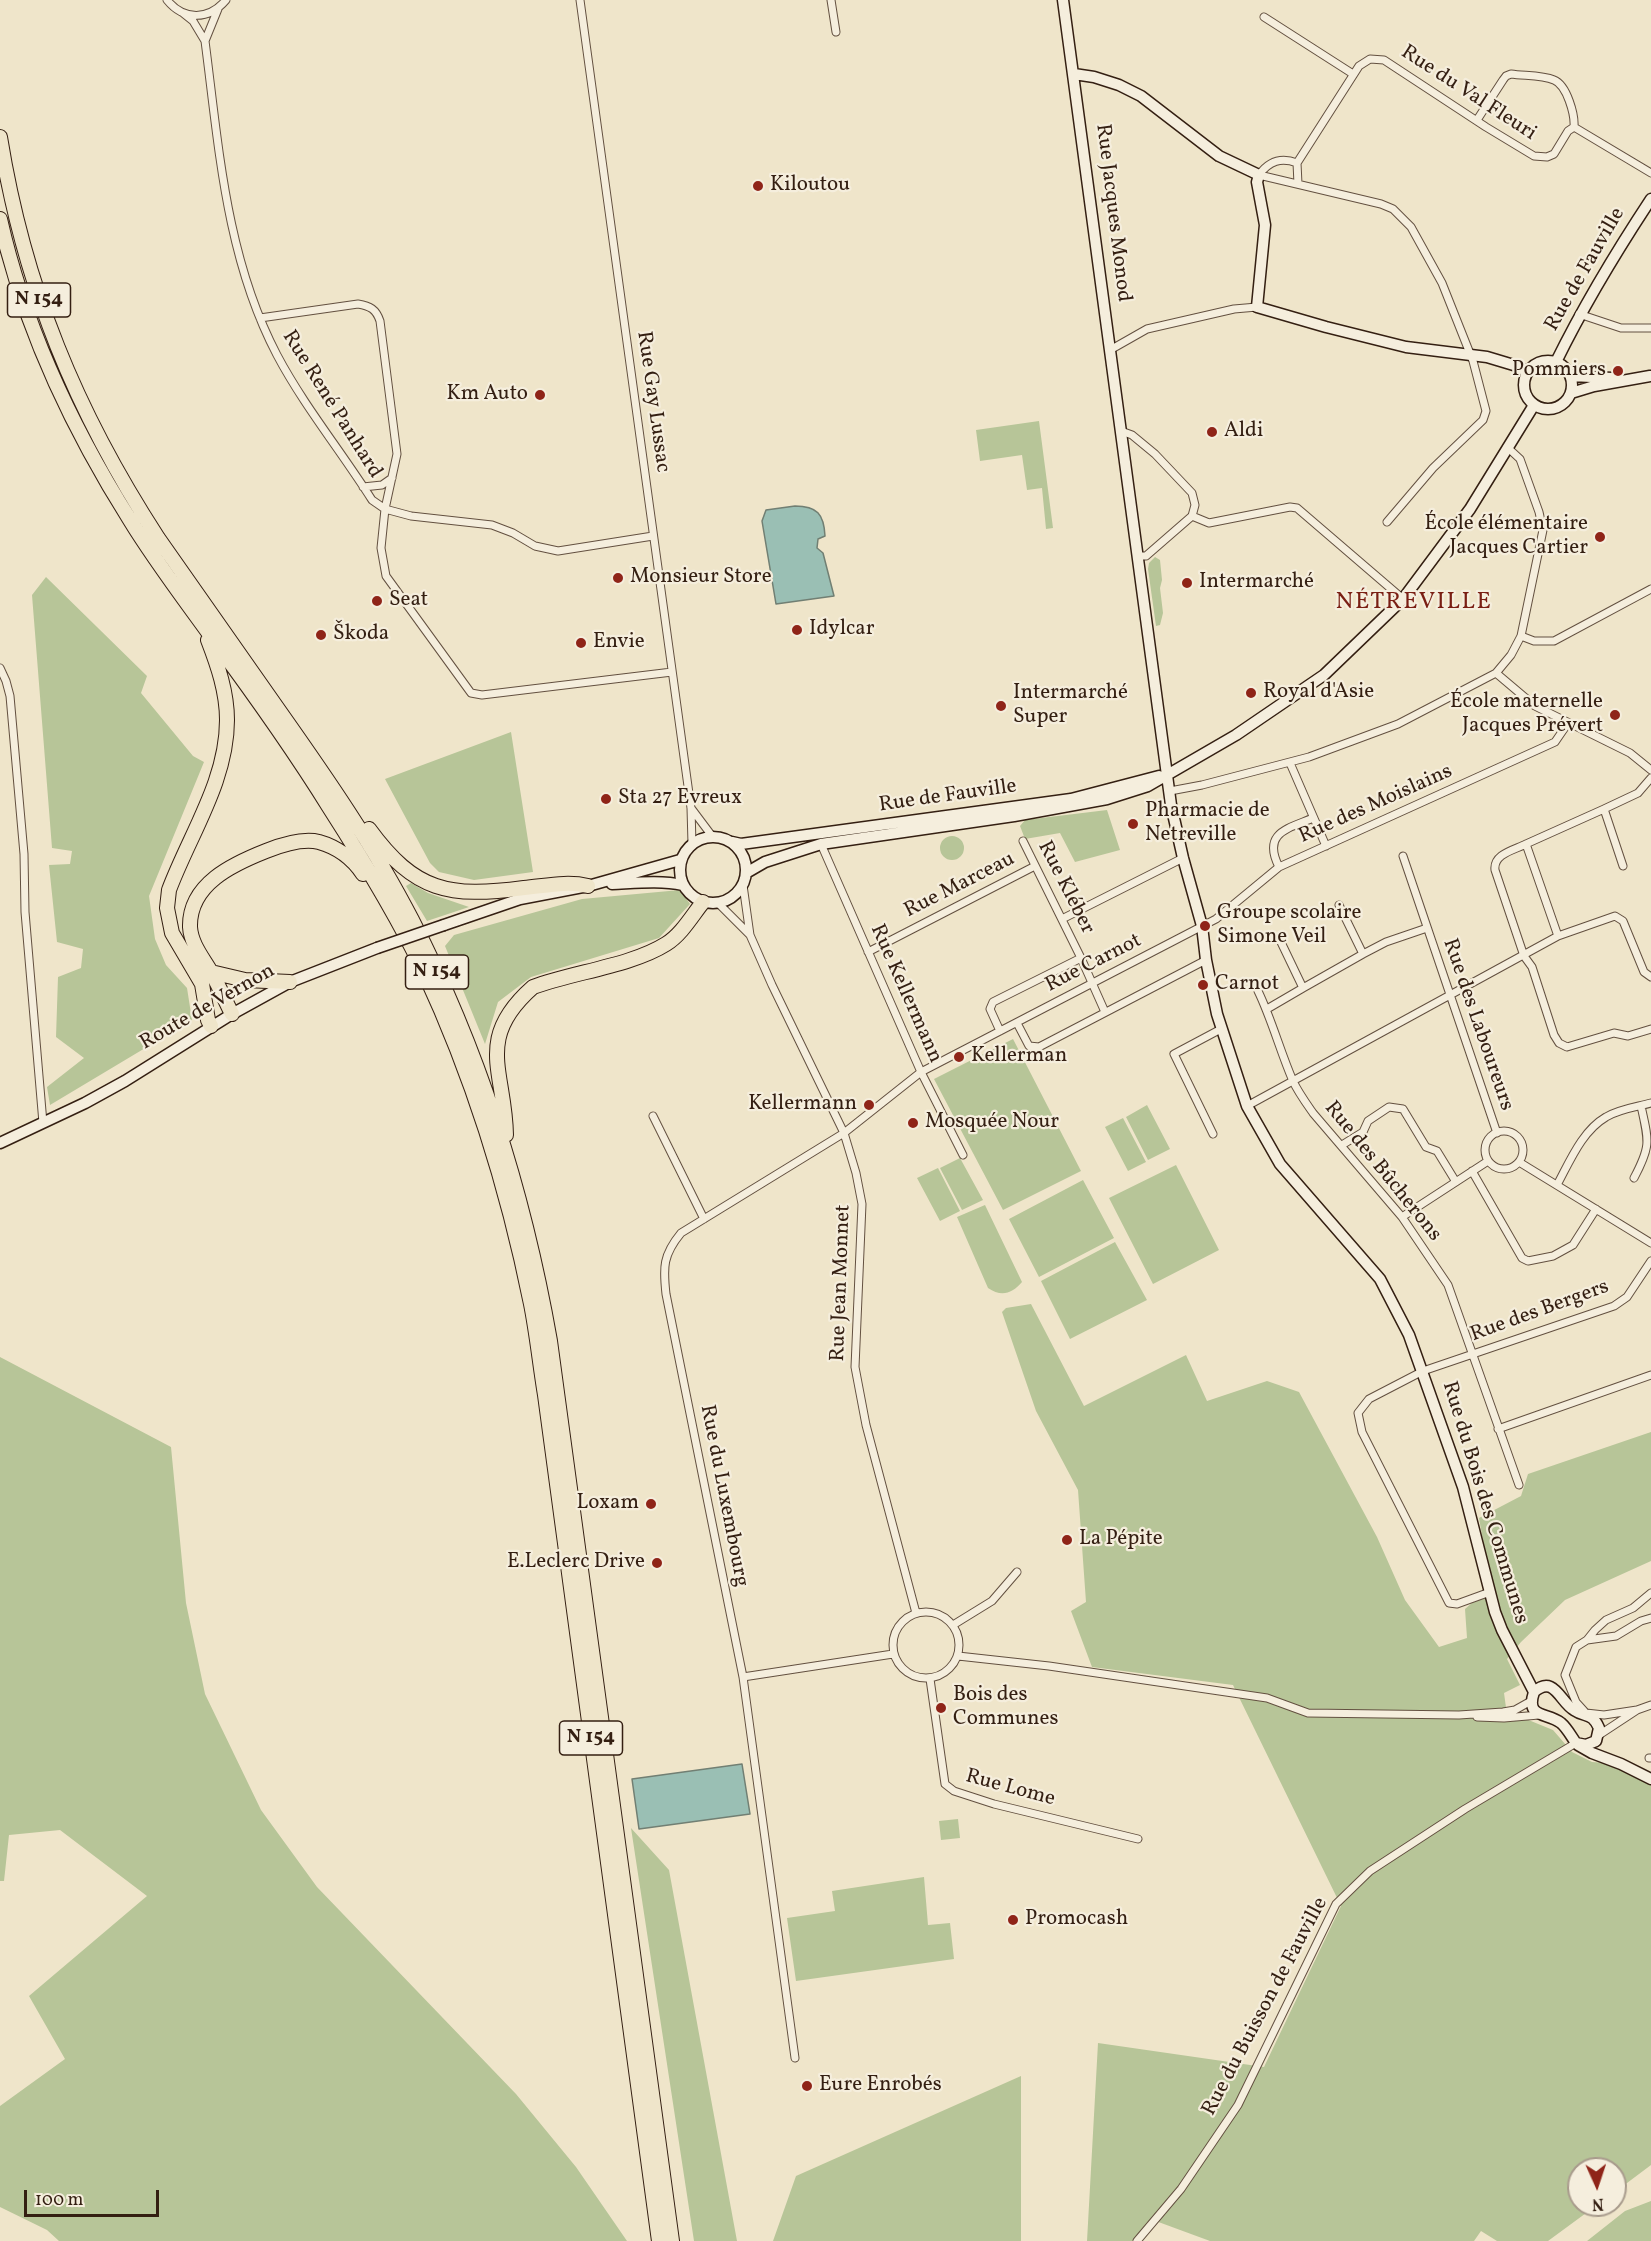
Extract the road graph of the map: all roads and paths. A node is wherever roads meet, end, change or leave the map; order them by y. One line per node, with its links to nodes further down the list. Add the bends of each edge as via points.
1 (167, 0): 7 (street, Rue René Panhard)
2 (226, 0): 6 (street, Rue René Panhard)
3 (580, 0): 41 (street, Rue Gay Lussac)
4 (831, 0): 9 (street)
5 (1063, 0): 11 (street, Rue Jacques Monod)
6 (218, 9): 7 (street, via 199,16); 10 (street, Rue René Panhard)
7 (183, 13): 10 (street, Rue René Panhard)
8 (1264, 16): 12 (street)
9 (836, 32)
10 (205, 41): 24 (street, Rue René Panhard, via 228,209 242,272)
11 (1074, 74): 18 (street, via 1094,76 1142,96 1219,156); 26 (street, Rue Jacques Monod)
12 (1353, 74): 13 (street, Rue du Val Fleuri, via 1370,59 1384,60); 16 (street, Rue du Val Fleuri)
13 (1477, 120): 14 (street, Rue du Val Fleuri, via 1534,156 1547,157 1554,154); 14 (street, via 1511,74 1555,80 1575,114)
14 (1574, 127): 17 (street)
15 (0, 137): 56 (highway, N 154, via 16,221 33,280 86,415 152,528)
16 (1297, 163): 18 (street, via 1271,163); 19 (street)
17 (1651, 173)
18 (1259, 176): 19 (street); 22 (street, via 1265,225)
19 (1298, 184): 27 (street, via 1381,204 1399,215 1411,227 1442,283)
20 (1651, 199): 23 (street, Rue de Fauville)
21 (0, 219): 45 (highway, N 154, via 36,336 71,416 131,523)
22 (1257, 306): 26 (street, via 1147,330); 27 (street, via 1406,347)
23 (1579, 314): 25 (street, via 1621,328); 28 (street, Rue de Fauville)
24 (260, 318): 36 (street, via 358,304 377,311 397,454); 37 (street, Rue René Panhard, via 291,380)
25 (1651, 328)
26 (1110, 350): 34 (street, Rue Jacques Monod)
27 (1470, 353): 29 (street); 40 (street, via 1486,411 1483,420 1433,468)
28 (1556, 362): 29 (street, via 1540,362); 30 (street)
29 (1527, 372): 33 (street, via 1524,390)
30 (1571, 376): 31 (street); 32 (street)
31 (1651, 376): 32 (street)
32 (1571, 393): 33 (street, via 1551,410)
33 (1534, 405): 35 (street, Rue de Fauville)
34 (1121, 431): 39 (street, via 1155,454 1192,493); 42 (street, Rue Jacques Monod)
35 (1507, 447): 44 (street, Rue de Fauville, via 1470,508); 46 (street, via 1520,459 1543,530)
36 (393, 476): 37 (street, via 382,485); 38 (street)
37 (363, 487): 38 (street, Rue René Panhard)
38 (385, 509): 41 (street, via 411,516 492,525 535,546 558,551); 48 (street, via 381,548 386,576 471,693 482,695)
39 (1192, 516): 42 (street, via 1146,556); 44 (street, via 1209,523 1297,508)
40 (1387, 522)
41 (653, 537): 48 (street, Rue Gay Lussac)
42 (1137, 556): 53 (street, Rue Jacques Monod)
43 (1651, 589): 46 (street, via 1554,641)
44 (1403, 599): 53 (street, Rue de Fauville, via 1324,675 1236,735)
45 (202, 624): 80 (highway, N 154, via 328,805); 103 (highway, via 221,675 226,739 218,776 178,864 167,908 172,933 202,984)
46 (1521, 636): 49 (street)
47 (0, 668): 113 (street, via 10,696)
48 (672, 672): 57 (street, Rue Gay Lussac)
49 (1496, 674): 50 (street, via 1535,706); 51 (street, via 1398,724)
50 (1568, 723): 52 (street, via 1630,753); 66 (street, Rue des Moislains, via 1555,742)
51 (1290, 763): 55 (street); 59 (street)
52 (1651, 770)
53 (1168, 774): 55 (street, Rue du Bois des Communes); 62 (street, Rue de Fauville, via 1071,799 848,831); 64 (street, Rue de Fauville, via 1144,787 1070,807)
54 (1651, 778): 58 (street, via 1638,793)
55 (1170, 791): 68 (street, Rue du Bois des Communes)
56 (345, 806): 76 (highway, via 395,861 436,887 484,893 573,883); 119 (highway, N 154, via 438,972 470,1046)
57 (691, 808): 60 (street, Rue Gay Lussac); 63 (street, Rue Gay Lussac)
58 (1604, 809): 65 (street); 71 (street)
59 (1313, 818): 66 (street); 72 (street, via 1275,837 1272,846)
60 (712, 836): 62 (street); 63 (street)
61 (1023, 841): 70 (street, Rue Kléber)
62 (732, 842): 73 (street, via 743,856)
63 (692, 844): 69 (street)
64 (821, 844): 73 (street, Rue de Fauville, via 765,862); 87 (street, Rue Kellermann)
65 (1526, 844): 85 (street); 89 (street, via 1498,857 1494,864)
66 (1326, 846): 72 (street, Rue des Moislains)
67 (1403, 856): 83 (street, Rue des Laboureurs)
68 (1183, 858): 81 (street); 82 (street, Rue du Bois des Communes)
69 (680, 861): 74 (street); 76 (street)
70 (1035, 866): 81 (street, Rue Kléber); 87 (street, Rue Marceau)
71 (1623, 866)
72 (1279, 867): 82 (street, Rue des Moislains, via 1234,906)
73 (746, 873): 75 (street)
74 (683, 885): 76 (street, via 647,882); 77 (street)
75 (743, 885): 78 (street, via 737,894); 84 (street, Rue Jean Monnet)
76 (588, 886): 94 (street, Route de Vernon, bridge, via 520,899)
77 (703, 902): 78 (street); 119 (highway, via 667,944 649,953 533,987 509,1011 500,1031 497,1052 506,1113)
78 (718, 903): 84 (street, Rue Jean Monnet)
79 (1339, 905): 88 (street)
80 (396, 919): 92 (highway, via 343,852 318,842 300,841 274,848 234,863 216,876 194,905 190,927 195,946); 161 (highway, N 154, via 423,972 478,1110 497,1166 532,1307)
81 (1062, 919): 90 (street, Rue Kléber)
82 (1202, 926): 91 (street, Rue du Bois des Communes); 95 (street, Rue Carnot)
83 (1427, 928): 88 (street); 98 (street, Rue des Laboureurs)
84 (750, 935): 114 (street, Rue Jean Monnet)
85 (1558, 936): 89 (street); 93 (street, via 1615,916 1623,921 1644,972)
86 (1279, 938): 96 (street)
87 (868, 952): 107 (street, Rue Kellermann)
88 (1363, 954): 96 (street)
89 (1524, 956): 98 (street); 105 (street, via 1559,1043 1567,1047 1614,1033 1628,1036)
90 (1081, 958): 95 (street, Rue Kléber); 106 (street, Rue Carnot, via 993,1002 990,1009)
91 (1206, 960): 100 (street); 104 (street, Rue du Bois des Communes)
92 (211, 972): 94 (highway, via 245,980); 101 (highway)
93 (1651, 977)
94 (290, 982): 101 (street, Route de Vernon)
95 (1091, 984): 100 (street, Rue Kléber); 102 (street, Rue Carnot)
96 (1303, 988): 99 (street)
97 (1258, 992): 99 (street, Rue des Bûcherons)
98 (1449, 996): 108 (street); 115 (street, Rue des Laboureurs)
99 (1267, 1009): 108 (street, Rue des Bûcherons)
100 (1105, 1012): 102 (street, via 1034,1048 1029,1046)
101 (232, 1014): 103 (street, Route de Vernon)
102 (1017, 1023): 106 (street, Rue Carnot)
103 (211, 1026): 113 (street, Route de Vernon, via 125,1081)
104 (1221, 1029): 110 (street, Rue du Bois des Communes); 116 (street, via 1174,1054)
105 (1651, 1029)
106 (1000, 1030): 107 (street, Rue Carnot)
107 (921, 1072): 114 (street, Rue du Luxembourg); 120 (street, Rue Kellermann)
108 (1293, 1081): 110 (street); 118 (street, Rue des Bûcherons, via 1313,1113)
109 (1651, 1103): 111 (street)
110 (1247, 1106): 133 (street, Rue du Bois des Communes, via 1280,1164 1380,1280)
111 (1641, 1106): 124 (street, via 1650,1146 1647,1160); 126 (street, via 1606,1117 1592,1128)
112 (653, 1116): 129 (street)
113 (43, 1123): 117 (street, Route de Vernon)
114 (844, 1133): 129 (street, Rue du Luxembourg); 140 (street, Rue Jean Monnet, via 862,1204 855,1367 859,1395)
115 (1497, 1133): 121 (street, Rue des Laboureurs, via 1486,1145); 122 (street, Rue des Laboureurs, via 1509,1132 1519,1139 1523,1150)
116 (1213, 1134)
117 (0, 1143)
118 (1342, 1145): 125 (street, via 1363,1132 1368,1121 1389,1107 1403,1109 1426,1147 1437,1151); 128 (street, Rue des Bûcherons)
119 (506, 1149): 162 (highway, N 154, via 550,1341)
120 (963, 1155)
121 (1488, 1161): 122 (street, via 1503,1170); 123 (street)
122 (1520, 1162): 126 (street)
123 (1472, 1171): 125 (street); 127 (street, via 1522,1258 1528,1261 1554,1256 1573,1245)
124 (1634, 1178)
125 (1456, 1182): 128 (street)
126 (1557, 1185): 127 (street)
127 (1596, 1209): 130 (street)
128 (1402, 1217): 132 (street, Rue des Bûcherons, via 1448,1285)
129 (704, 1219): 146 (street, Rue du Luxembourg, via 681,1233 669,1248 663,1270)
130 (1651, 1243)
131 (1651, 1261): 132 (street, Rue des Bergers, via 1627,1297 1614,1306)
132 (1474, 1354): 133 (street, Rue des Bergers); 135 (street, Rue des Bûcherons)
133 (1423, 1371): 138 (street, Rue du Bois des Communes, via 1463,1487); 138 (street, Rue des Bergers, via 1369,1399 1358,1413 1362,1432 1449,1603 1457,1604)
134 (1651, 1375): 135 (street)
135 (1498, 1429): 136 (street, Rue des Bûcherons)
136 (1519, 1485)
137 (1017, 1572): 142 (street, via 992,1601)
138 (1490, 1592): 149 (street, Rue du Bois des Communes, via 1502,1630)
139 (1651, 1593): 143 (street, via 1633,1608 1606,1620)
140 (916, 1613): 142 (street, via 940,1615); 144 (street, via 900,1623 892,1641)
141 (1651, 1618): 143 (street, via 1616,1636)
142 (953, 1625): 145 (street, via 959,1643)
143 (1587, 1640): 148 (street, via 1576,1647)
144 (893, 1654): 146 (street); 147 (street, via 902,1670)
145 (958, 1656): 147 (street, via 945,1673); 153 (street, via 1267,1698 1308,1713)
146 (743, 1677): 160 (street, Rue du Luxembourg)
147 (930, 1679): 159 (street, Rue Lome, via 945,1784 954,1791)
148 (1557, 1681): 149 (street, via 1539,1687); 152 (street); 152 (street, via 1556,1690 1572,1710)
149 (1533, 1696): 153 (street, via 1515,1710); 154 (street, Rue du Bois des Communes, via 1533,1708)
150 (1651, 1705): 151 (street)
151 (1637, 1710): 152 (street, via 1604,1715); 155 (street)
152 (1586, 1713): 155 (street, via 1596,1721)
153 (1459, 1715): 154 (street)
154 (1539, 1715): 156 (street, via 1559,1722)
155 (1599, 1735): 156 (street, via 1586,1745); 157 (street, via 1600,1744)
156 (1576, 1743): 157 (street); 163 (street, Rue du Buisson de Fauville, via 1464,1809 1370,1871 1336,1904 1238,2105)
157 (1621, 1764): 158 (street)
158 (1651, 1779)
159 (1138, 1839)
160 (795, 2058)
161 (659, 2241)
162 (672, 2241)
163 (1137, 2241)

